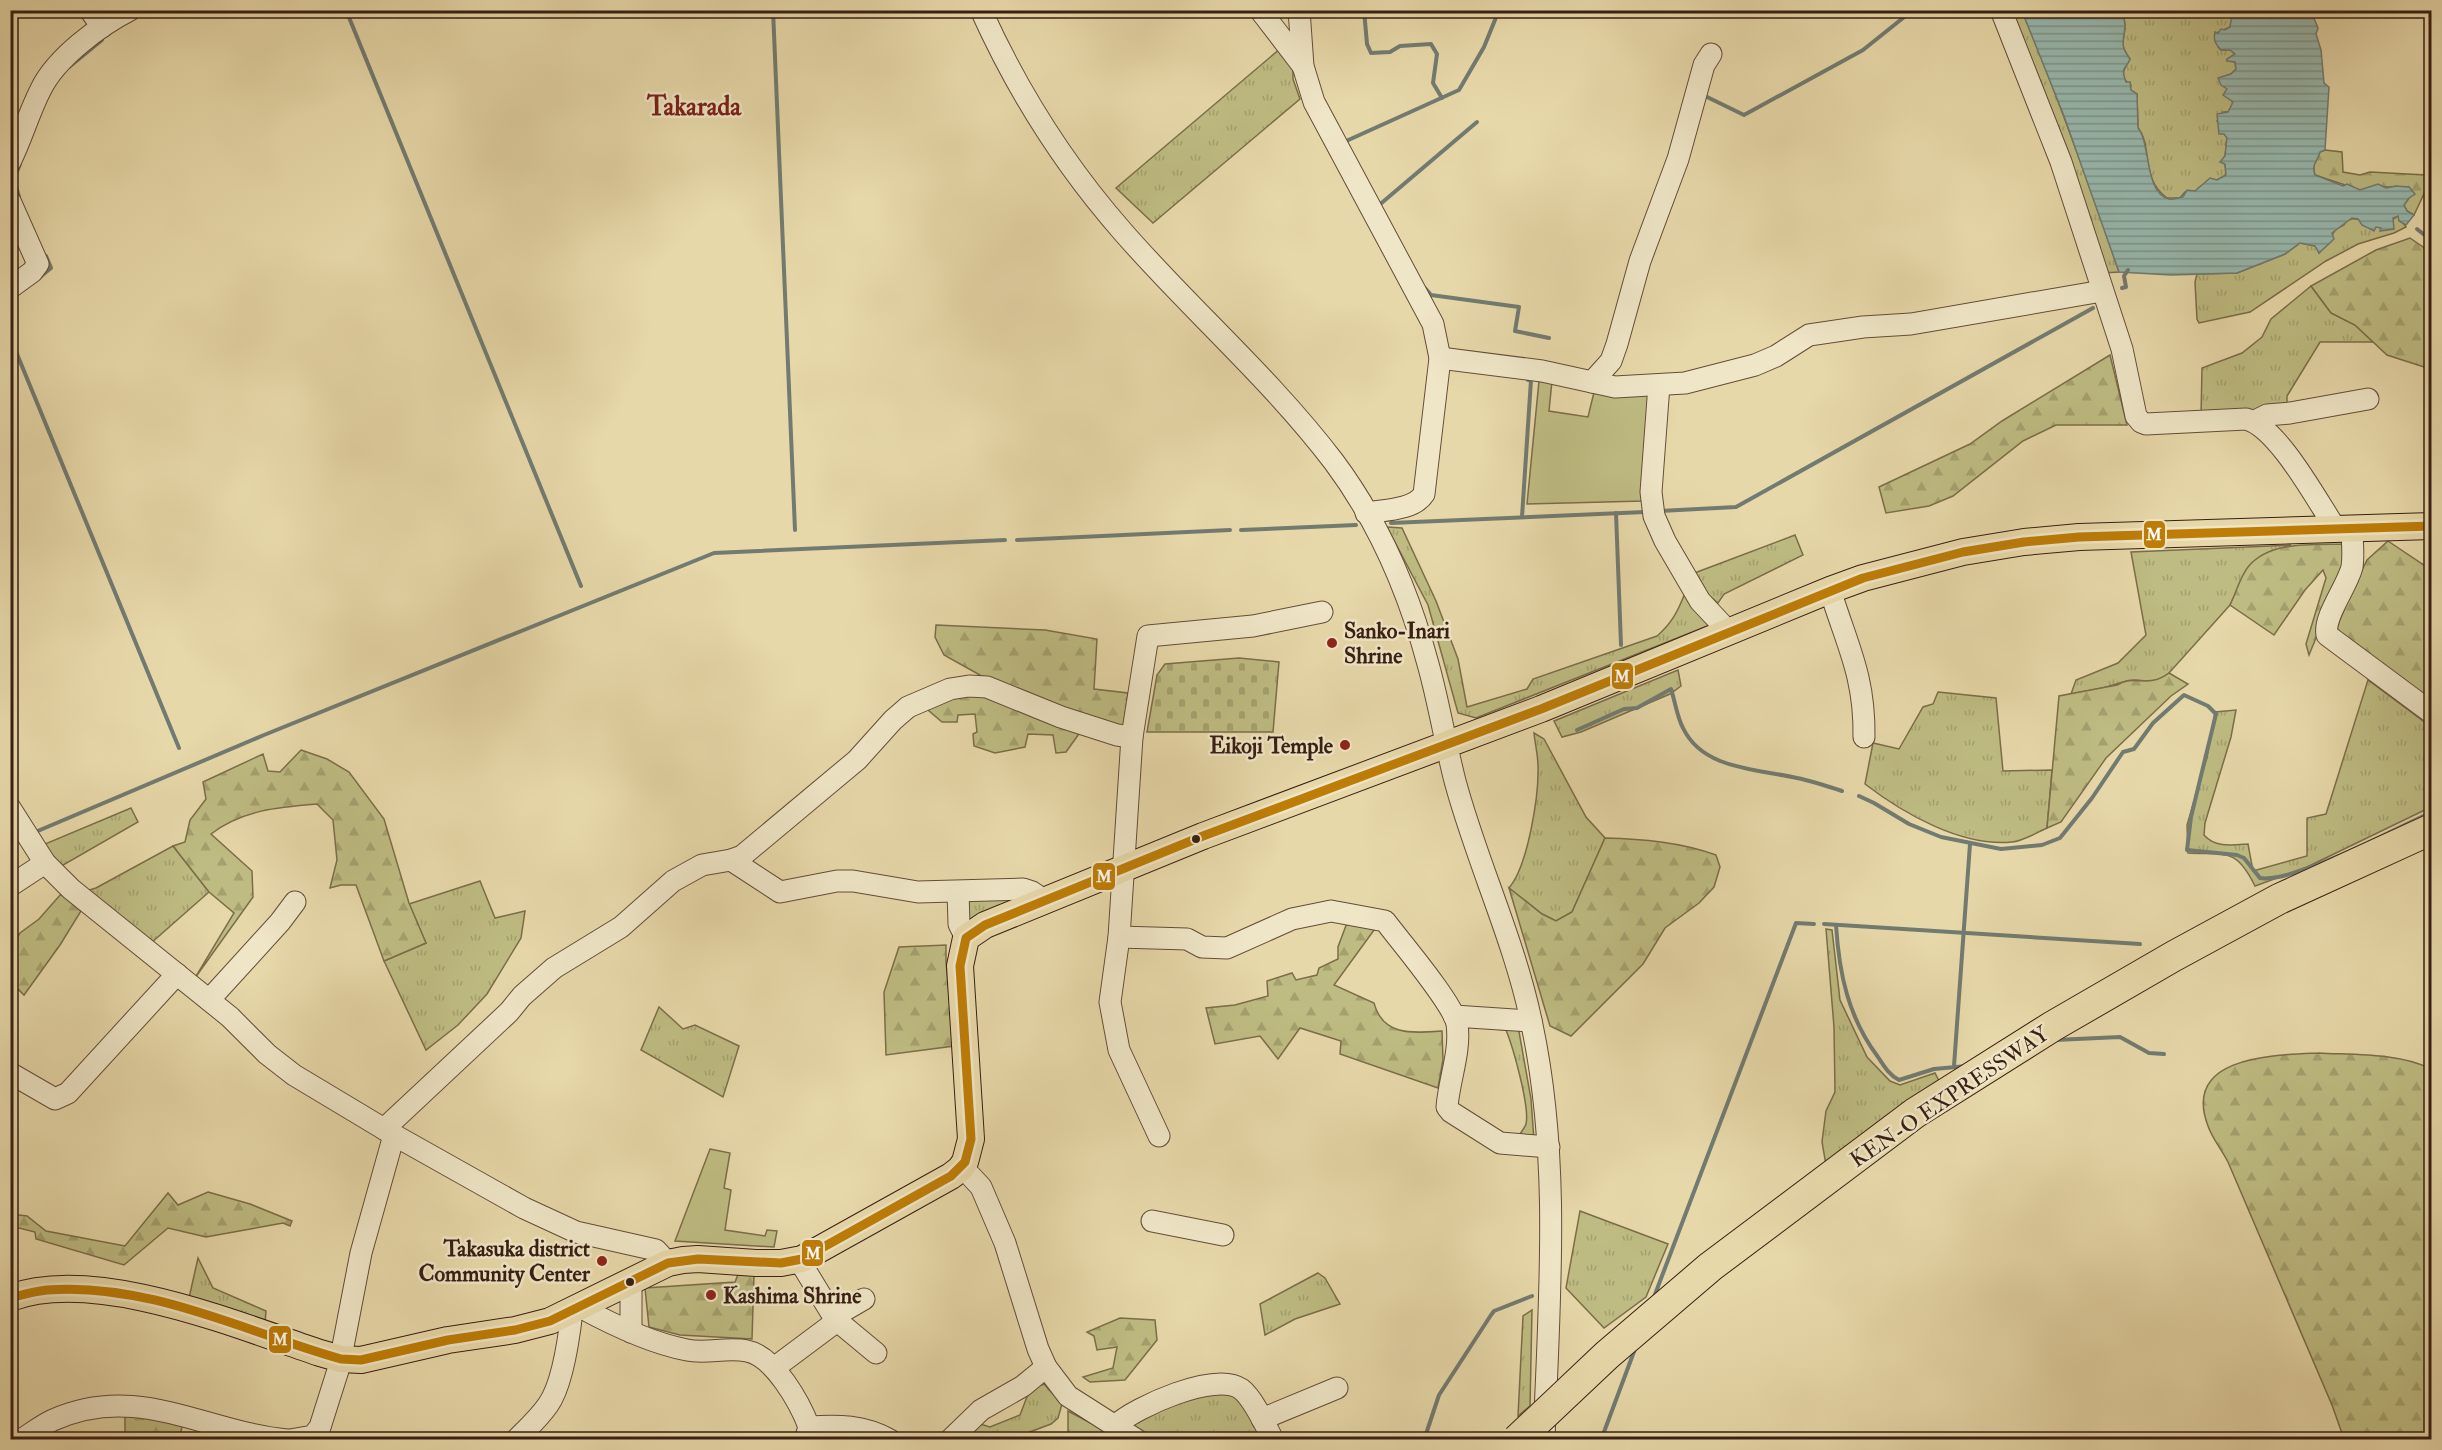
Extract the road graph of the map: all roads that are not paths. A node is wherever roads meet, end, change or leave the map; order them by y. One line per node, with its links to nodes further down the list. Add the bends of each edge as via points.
1 (130, 10): 6 (street)
2 (981, 10): 18 (street, via 1014,77 1096,199 1174,289 1293,414 1334,463)
3 (1260, 10): 8 (street)
4 (1299, 10): 8 (street)
5 (2001, 10): 12 (street, via 2061,162)
6 (96, 19): 9 (street, via 46,79)
7 (1711, 54): 14 (street, via 1704,65 1678,159 1640,261 1611,361)
8 (1303, 66): 13 (street, via 1314,102 1433,324)
9 (10, 162)
10 (10, 201): 11 (street, via 38,264)
11 (10, 288)
12 (2102, 291): 15 (street, via 1911,324 1809,335 1755,365); 17 (street, via 2122,349 2136,416 2141,422)
13 (1440, 358): 14 (street); 18 (street, via 1424,494 1420,501 1402,507)
14 (1592, 382): 15 (street, via 1616,387)
15 (1659, 385): 23 (street, via 1651,492 1654,516 1700,601)
16 (2368, 399): 17 (street, via 2267,415)
17 (2255, 421): 20 (street, via 2278,442)
18 (1366, 513): 27 (street, via 1410,607 1429,666)
19 (2432, 526): 20 (main road)
20 (2344, 529): 21 (main road, via 2024,542 1930,560); 24 (street, via 2352,567 2328,623 2327,635)
21 (1830, 590): 23 (main road); 26 (street, via 1862,686)
22 (1322, 612): 25 (street, via 1253,626 1148,636)
23 (1729, 632): 27 (main road)
24 (2432, 713)
25 (1132, 737): 30 (street, via 1061,717 987,687 950,689 908,707 857,760); 32 (street)
26 (1864, 737)
27 (1447, 745): 32 (main road); 42 (street, via 1465,815 1516,962)
28 (19, 825): 31 (street)
29 (2432, 829): 73 (highway, KEN-O EXPRESSWAY, bridge, via 2278,899 2174,956 1915,1113 1710,1267 1607,1355)
30 (731, 860): 34 (street, via 780,892 837,881 910,892); 44 (street, via 702,865 673,881 621,927 554,968)
31 (45, 862): 33 (street); 39 (street, via 72,889)
32 (1123, 868): 35 (main road); 37 (street)
33 (10, 886)
34 (958, 892): 35 (street, via 1023,889); 38 (street, via 959,924)
35 (1044, 900): 38 (main road, via 985,925)
36 (295, 902): 40 (street)
37 (1119, 937): 41 (street, via 1187,939 1202,947 1227,948 1292,919 1331,911 1371,917 1385,921); 45 (street, via 1110,1002 1113,1025 1119,1050)
38 (966, 938): 47 (main road, via 960,966 971,1139 969,1154)
39 (177, 974): 40 (street); 43 (street, via 68,1094 55,1099)
40 (209, 1000): 44 (street, via 294,1075)
41 (1454, 1016): 42 (street); 46 (street, via 1456,1047 1447,1107 1500,1143)
42 (1531, 1021): 46 (street)
43 (10, 1073)
44 (389, 1132): 51 (street, via 551,1222 594,1238 656,1250); 59 (street)
45 (1159, 1136)
46 (1549, 1147): 74 (street, via 1551,1234)
47 (960, 1169): 50 (main road); 60 (street, via 981,1187 1005,1243)
48 (1152, 1221): 49 (street)
49 (1223, 1235)
50 (802, 1259): 51 (main road, via 781,1263 698,1259); 56 (street)
51 (669, 1263): 52 (main road)
52 (631, 1282): 55 (main road); 57 (street)
53 (12, 1296): 59 (main road, via 65,1288 127,1296 176,1307)
54 (864, 1299): 56 (street)
55 (576, 1309): 57 (street); 59 (main road, via 515,1330 361,1360); 68 (street, via 553,1396)
56 (835, 1319): 58 (street); 61 (street)
57 (631, 1332): 61 (street, via 688,1351 745,1350)
58 (876, 1353)
59 (341, 1359): 67 (street, via 316,1434)
60 (1046, 1367): 64 (street, via 1068,1396); 70 (street, via 1023,1386 981,1410)
61 (774, 1368): 65 (street, via 796,1401)
62 (1337, 1388): 63 (street)
63 (1262, 1419): 64 (street, via 1239,1388 1219,1384 1202,1385 1178,1394 1126,1415); 72 (street)
64 (1116, 1425): 71 (street)
65 (807, 1433): 69 (street, via 834,1425 862,1428)
66 (21, 1440): 67 (street, via 52,1420 80,1411 134,1405)
67 (288, 1440)
68 (516, 1440)
69 (890, 1440)
70 (950, 1440)
71 (1137, 1440)
72 (1273, 1440)
73 (1517, 1440)
74 (1544, 1440)

